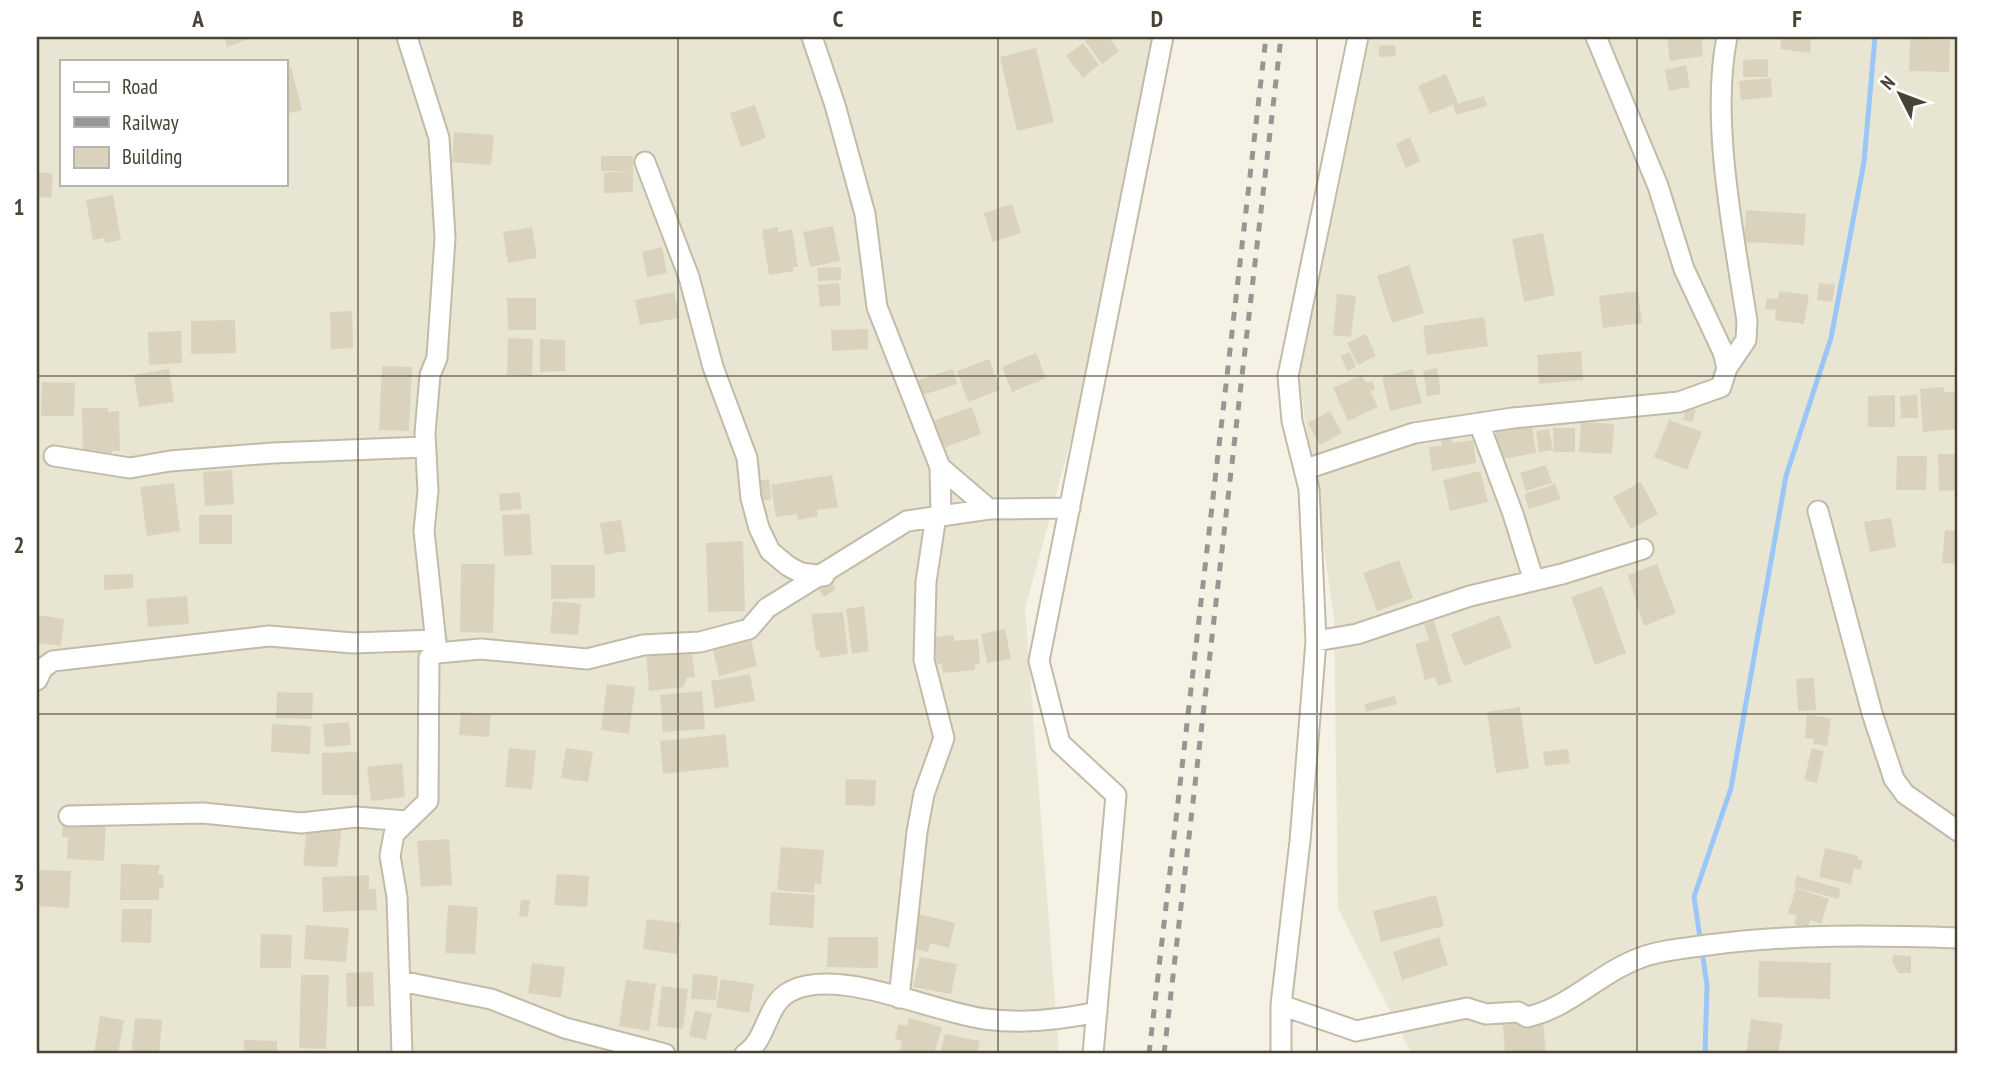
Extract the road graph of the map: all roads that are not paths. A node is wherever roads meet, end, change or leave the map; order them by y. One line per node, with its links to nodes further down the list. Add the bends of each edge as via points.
1 (407, 37): 10 (street, via 439,138 445,238)
2 (812, 37): 12 (street, via 865,214 877,307)
3 (1163, 37): 14 (street)
4 (1358, 37): 13 (street, via 1288,376 1292,421)
5 (1596, 37): 8 (street, via 1658,186 1684,269)
6 (1727, 37): 8 (street, via 1721,67 1728,195 1748,321 1746,340)
7 (645, 162): 19 (street, via 689,277 713,367 747,458 759,528 770,551 788,566)
8 (1727, 368): 9 (street, via 1721,387 1679,402)
9 (1479, 423): 13 (street, via 1414,433); 20 (street)
10 (425, 447): 11 (street, via 260,454 130,468); 22 (street, via 428,491 424,531)
11 (54, 456)
12 (940, 467): 15 (street); 17 (street)
13 (1306, 469): 21 (street)
14 (1070, 508): 15 (street); 31 (street, via 1039,661 1060,743 1116,795)
15 (989, 509): 17 (street)
16 (1818, 511): 26 (street, via 1894,779 1905,794)
17 (939, 516): 19 (street, via 907,521); 29 (street, via 926,582 924,660 944,738 924,794 917,832)
18 (1643, 549): 20 (street, via 1562,574)
19 (824, 576): 22 (street, via 767,608 749,629 701,642 643,645 587,659)
20 (1533, 578): 21 (street, via 1365,632)
21 (1316, 641): 30 (street)
22 (436, 647): 23 (street, via 269,636 53,661); 25 (street, via 427,666 428,801)
23 (37, 680)
24 (69, 816): 25 (street, via 203,813 301,823 356,817)
25 (406, 821): 28 (street, via 394,834 390,856 397,897)
26 (1958, 831)
27 (1958, 938): 30 (street, via 1843,934 1755,939 1678,950 1640,958 1575,999 1527,1017 1518,1012 1486,1014 1467,1008 1356,1031)
28 (400, 981): 32 (street); 33 (street, via 491,999 565,1028)
29 (899, 998): 31 (street, via 1018,1023); 34 (street, via 836,982 793,989 772,1007)
30 (1282, 1005): 36 (street)
31 (1097, 1012): 35 (street)
32 (402, 1054)
33 (665, 1054)
34 (747, 1054)
35 (1093, 1054)
36 (1281, 1054)

